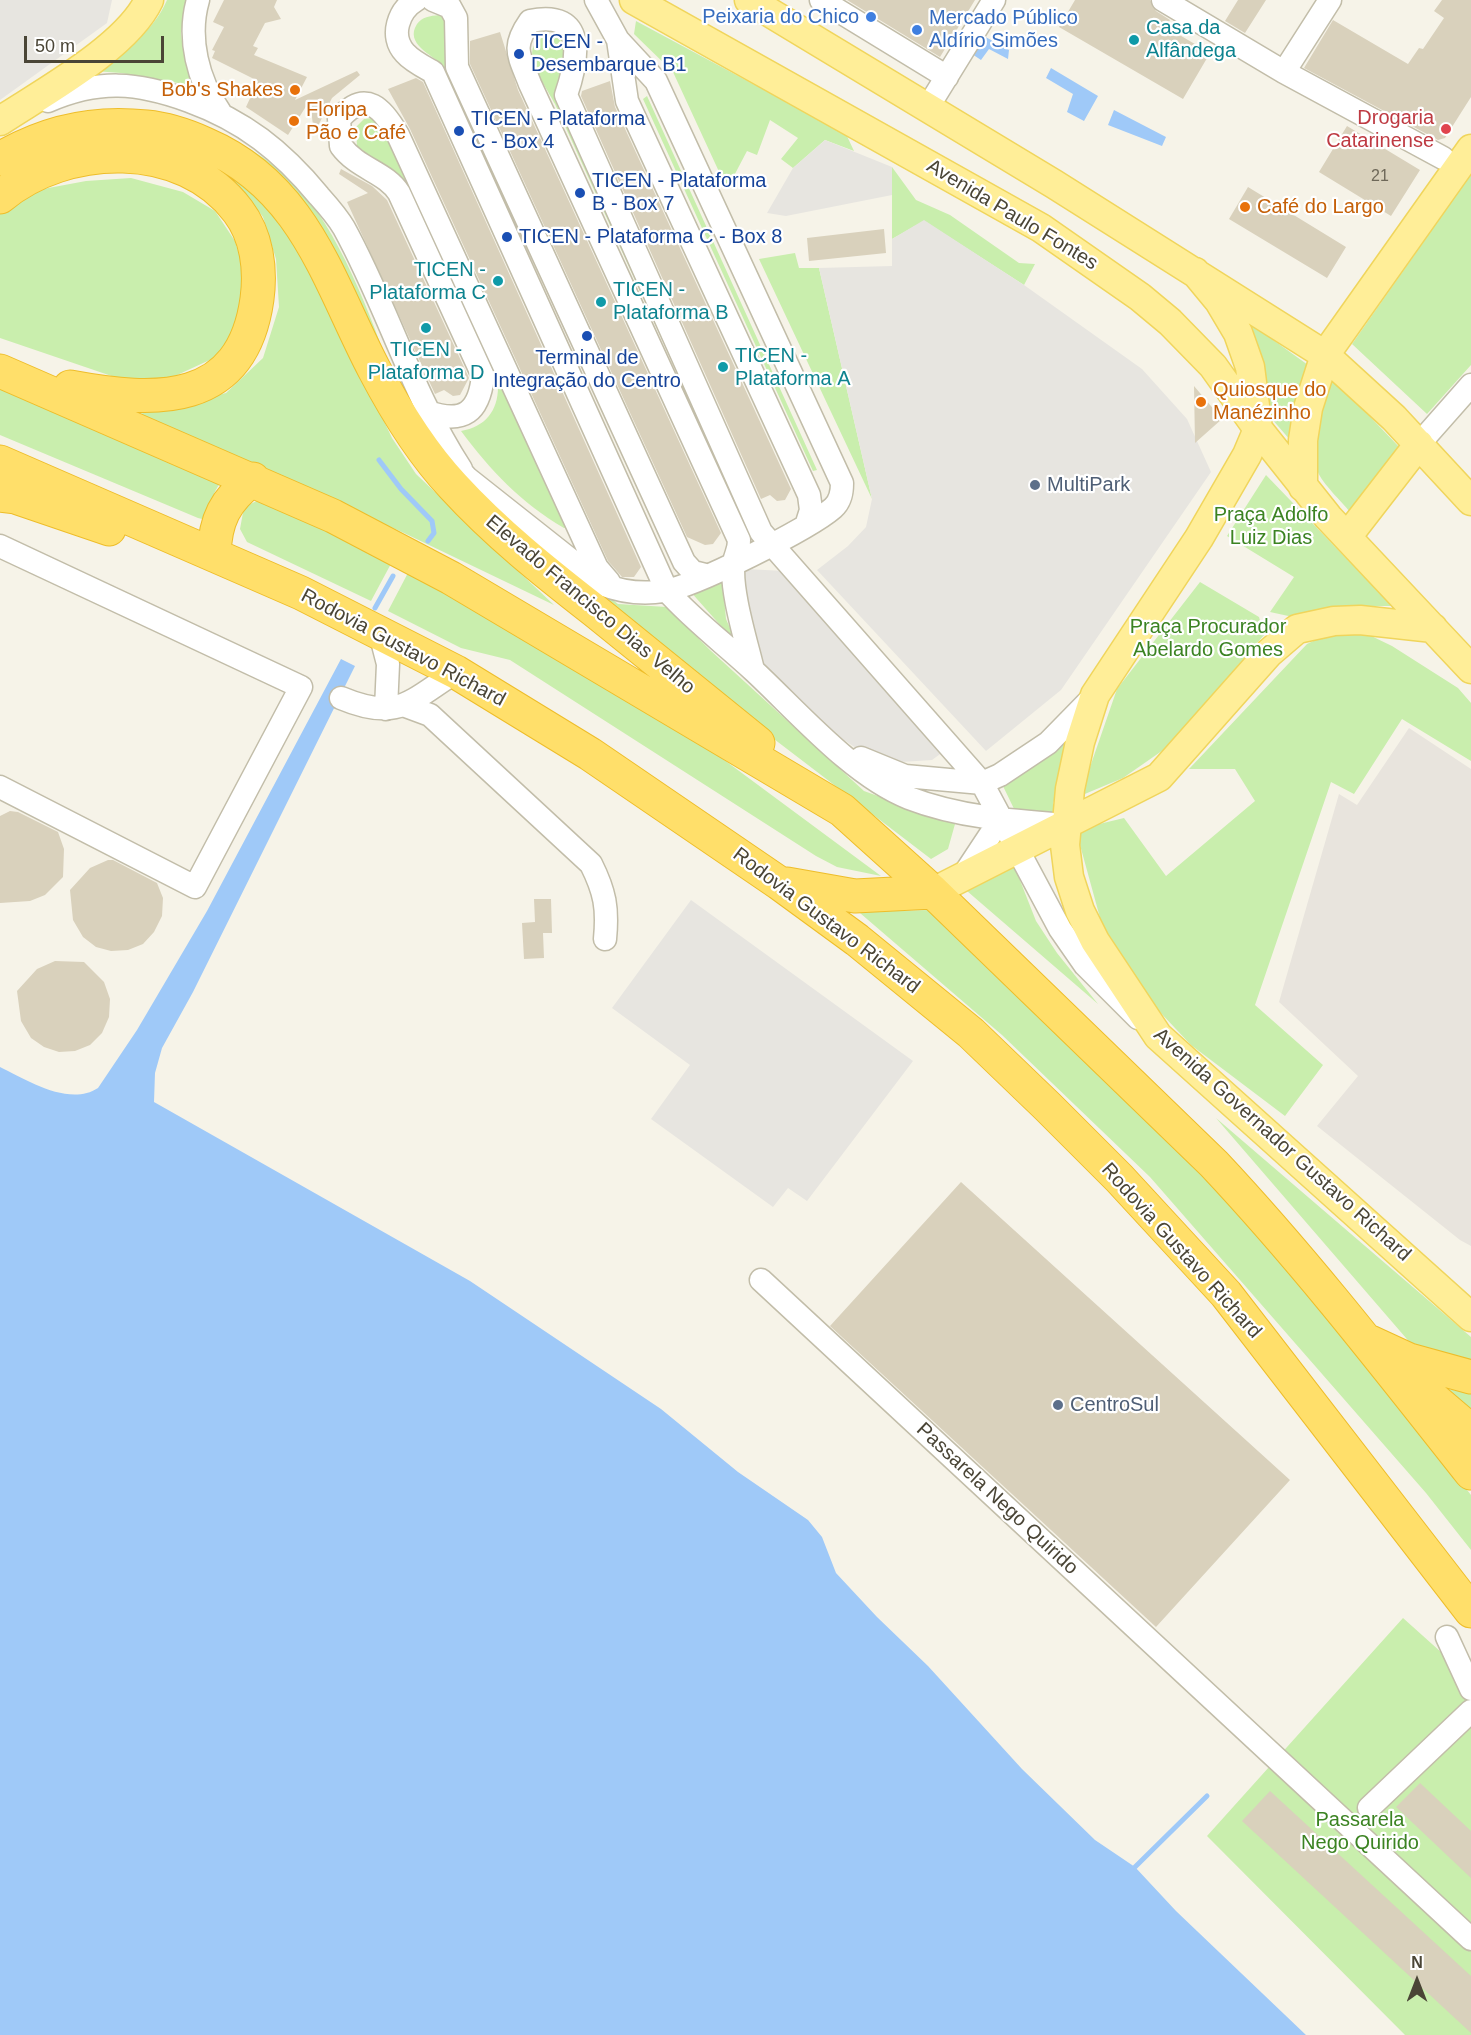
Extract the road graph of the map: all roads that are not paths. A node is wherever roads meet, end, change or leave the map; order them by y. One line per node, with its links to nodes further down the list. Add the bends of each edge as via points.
1 (149, 0): 17 (main road, via 129,30)
2 (198, 0): 16 (street, via 194,15 195,51 206,91)
3 (416, 0): 42 (street, via 406,6 397,25 400,45 404,53 433,72)
4 (433, 0): 41 (street, via 450,7 456,18 457,67 684,562 693,572)
5 (596, 0): 12 (street)
6 (634, 0): 27 (main road, Avenida Paulo Fontes, via 1022,217 1079,254 1170,322 1213,366)
7 (749, 0): 15 (main road)
8 (821, 0): 14 (street)
9 (994, 0): 14 (street)
10 (1163, 0): 13 (street)
11 (1330, 0): 13 (street)
12 (618, 40): 35 (street, via 627,101 809,495 811,510); 35 (street, via 656,81 842,483 842,495 835,507)
13 (1284, 72): 18 (street)
14 (947, 77): 15 (street)
15 (928, 107): 21 (main road)
16 (220, 112): 17 (street, via 147,88 108,84 75,90); 26 (street, via 272,146 336,215)
17 (0, 121)
18 (1464, 153): 22 (main road)
19 (0, 159): 23 (highway, Elevado Francisco Dias Velho, via 22,146 68,129 120,124 170,129 220,150 275,191 310,238)
20 (0, 197): 24 (highway, via 58,164 110,154 156,160 195,175 239,212 254,246 259,278 251,331 235,360 214,378 190,390 126,397)
21 (1195, 272): 22 (main road); 27 (main road, via 1238,333 1250,366)
22 (1325, 355): 28 (main road); 32 (main road, via 1308,408)
23 (372, 366): 30 (street); 58 (highway, Elevado Francisco Dias Velho, via 431,461 488,523)
24 (6, 373): 31 (highway)
25 (1471, 385): 28 (street)
26 (428, 412): 30 (street); 43 (street, via 444,417 461,416 473,409 483,376 393,183 362,166 341,146 339,119 357,106 369,104 385,112 398,135 597,568)
27 (1258, 429): 32 (main road, Avenida Paulo Fontes); 50 (main road, Avenida Governador Gustavo Richard, via 1199,538)
28 (1419, 444): 34 (main road); 36 (main road)
29 (0, 462): 38 (highway, Rodovia Gustavo Richard)
30 (467, 478): 43 (street, via 601,584)
31 (253, 479): 38 (highway, via 235,493 222,511 214,532); 58 (highway, via 451,578)
32 (1303, 487): 36 (main road, Avenida Paulo Fontes)
33 (0, 495): 44 (highway)
34 (1471, 501)
35 (781, 534): 39 (street); 39 (street, via 566,95 576,64 573,32 558,21 530,21 519,38 519,54 739,540); 40 (street)
36 (1347, 537): 45 (main road, Avenida Paulo Fontes)
37 (0, 546): 57 (street, via 301,687 195,887)
38 (214, 555): 44 (highway, Rodovia Gustavo Richard)
39 (734, 562): 40 (street); 41 (street); 48 (street, via 737,597)
40 (788, 565): 54 (street)
41 (705, 575): 42 (street)
42 (658, 586): 43 (street); 48 (street)
43 (625, 592)
44 (301, 593): 46 (highway, Rodovia Gustavo Richard)
45 (1433, 628): 47 (main road, Avenida Paulo Fontes); 60 (main road, via 1360,620 1297,629 1269,653 1159,777)
46 (380, 633): 49 (highway, Rodovia Gustavo Richard); 52 (street)
47 (1471, 669)
48 (753, 670): 53 (street)
49 (456, 672): 52 (street); 62 (highway, Rodovia Gustavo Richard, via 590,754)
50 (1095, 695): 56 (street, via 1048,743); 60 (main road, Avenida Governador Gustavo Richard, via 1080,742)
51 (341, 698): 52 (street, via 364,708)
52 (394, 707): 64 (street, via 430,715 591,864 604,890)
53 (832, 746): 55 (street, via 905,776); 59 (street, via 883,784 908,797)
54 (964, 760): 55 (street); 56 (street)
55 (953, 780): 56 (street)
56 (982, 783): 59 (street)
57 (0, 787)
58 (842, 810): 63 (highway)
59 (1000, 820): 60 (street); 61 (street); 63 (street)
60 (1065, 825): 61 (main road); 65 (main road, Avenida Governador Gustavo Richard, via 1069,878 1080,911 1100,950)
61 (1017, 851): 63 (main road); 65 (street, via 1060,929 1085,965)
62 (779, 883): 63 (highway, via 855,896); 74 (highway, Rodovia Gustavo Richard, via 971,1034 1119,1178 1226,1294)
63 (946, 886): 70 (highway, via 1249,1201)
64 (605, 939)
65 (1158, 1036): 66 (main road, Avenida Governador Gustavo Richard)
66 (1412, 1263): 68 (main road); 69 (main road, Avenida Governador Gustavo Richard)
67 (761, 1280): 79 (street, Passarela Nego Quirido)
68 (1471, 1293)
69 (1471, 1317)
70 (1365, 1340): 71 (highway, via 1409,1359); 72 (highway); 73 (highway)
71 (1471, 1377)
72 (1471, 1431)
73 (1471, 1473)
74 (1471, 1611)
75 (1447, 1636): 76 (street)
76 (1471, 1689)
77 (1471, 1711): 78 (street)
78 (1369, 1808)
79 (1471, 1939)

